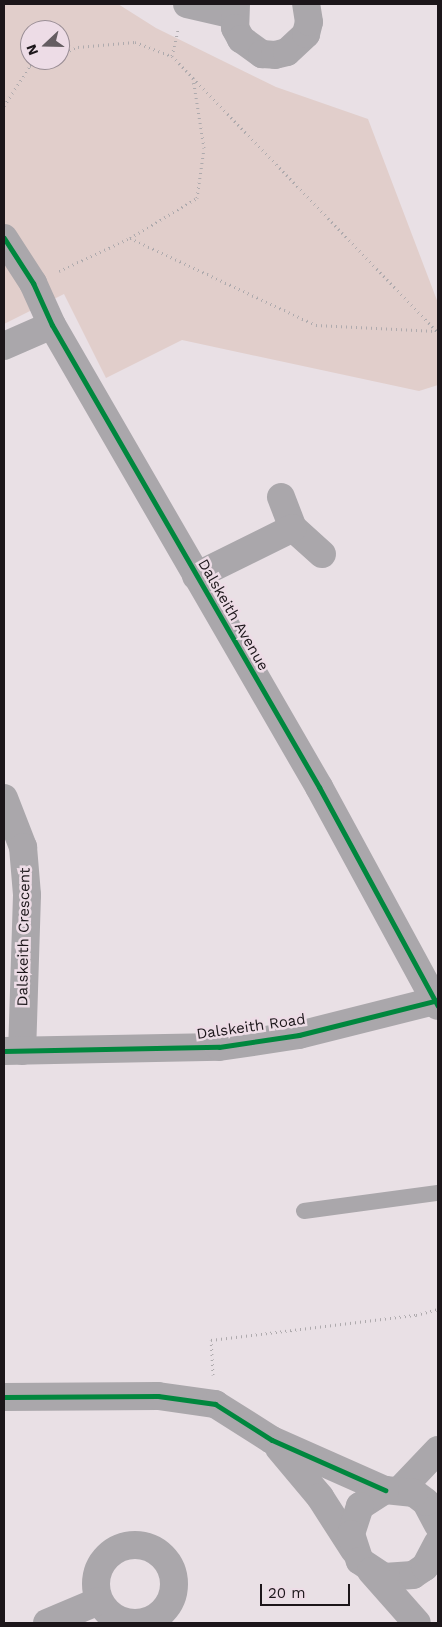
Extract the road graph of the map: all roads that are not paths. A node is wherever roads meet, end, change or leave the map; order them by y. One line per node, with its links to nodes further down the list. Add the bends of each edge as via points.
1 (187, 4): 3 (street)
2 (306, 4): 3 (street, via 309,22 306,34 287,52 275,55 250,49 235,28)
3 (235, 9)
4 (4, 238): 5 (street, Dalskeith Avenue, via 33,283)
5 (52, 325): 6 (street); 10 (street, Dalskeith Avenue)
6 (4, 346)
7 (281, 497): 8 (street)
8 (294, 528): 9 (street); 10 (street, Dalskeith Avenue)
9 (322, 554)
10 (196, 576): 12 (street, Dalskeith Avenue)
11 (4, 798): 13 (street, Dalskeith Crescent, via 23,847 27,895)
12 (438, 1002): 13 (street, Dalskeith Road, via 299,1035 220,1047)
13 (13, 1051)
14 (438, 1193): 15 (lane)
15 (304, 1210)
16 (4, 1397): 17 (street, via 158,1396 215,1404)
17 (272, 1440): 19 (street); 22 (street, via 320,1496)
18 (438, 1450): 19 (street)
19 (392, 1490): 20 (street, via 426,1502); 22 (street, via 360,1506 353,1519 351,1534)
20 (438, 1525)
21 (438, 1544): 22 (street, via 425,1567 413,1575 392,1578)
22 (363, 1562): 25 (street)
23 (99, 1601): 24 (street)
24 (47, 1623)
25 (417, 1623)

